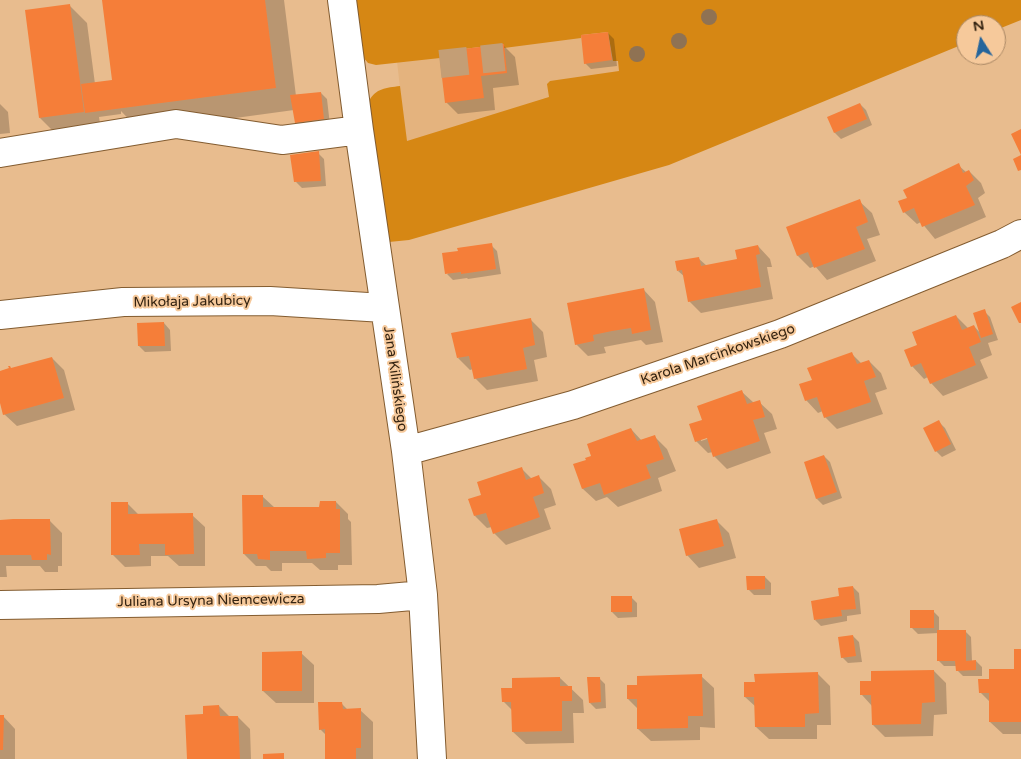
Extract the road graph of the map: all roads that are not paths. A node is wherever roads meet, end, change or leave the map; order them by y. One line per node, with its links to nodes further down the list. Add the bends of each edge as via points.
1 (342, 0): 2 (street, Jana Kilińskiego)
2 (359, 130): 3 (street, via 282,140 176,124); 5 (street, Jana Kilińskiego)
3 (0, 153)
4 (1021, 234): 7 (street, Karola Marcinkowskiego, via 780,334 573,406)
5 (384, 308): 6 (street, Mikołaja Jakubicy, via 270,301 123,302); 7 (street, Jana Kilińskiego)
6 (0, 315)
7 (406, 451): 8 (street, Jana Kilińskiego)
8 (422, 595): 9 (street, Juliana Ursyna Niemcewicza, via 368,599); 10 (street, Jana Kilińskiego)
9 (0, 605)
10 (432, 759)

